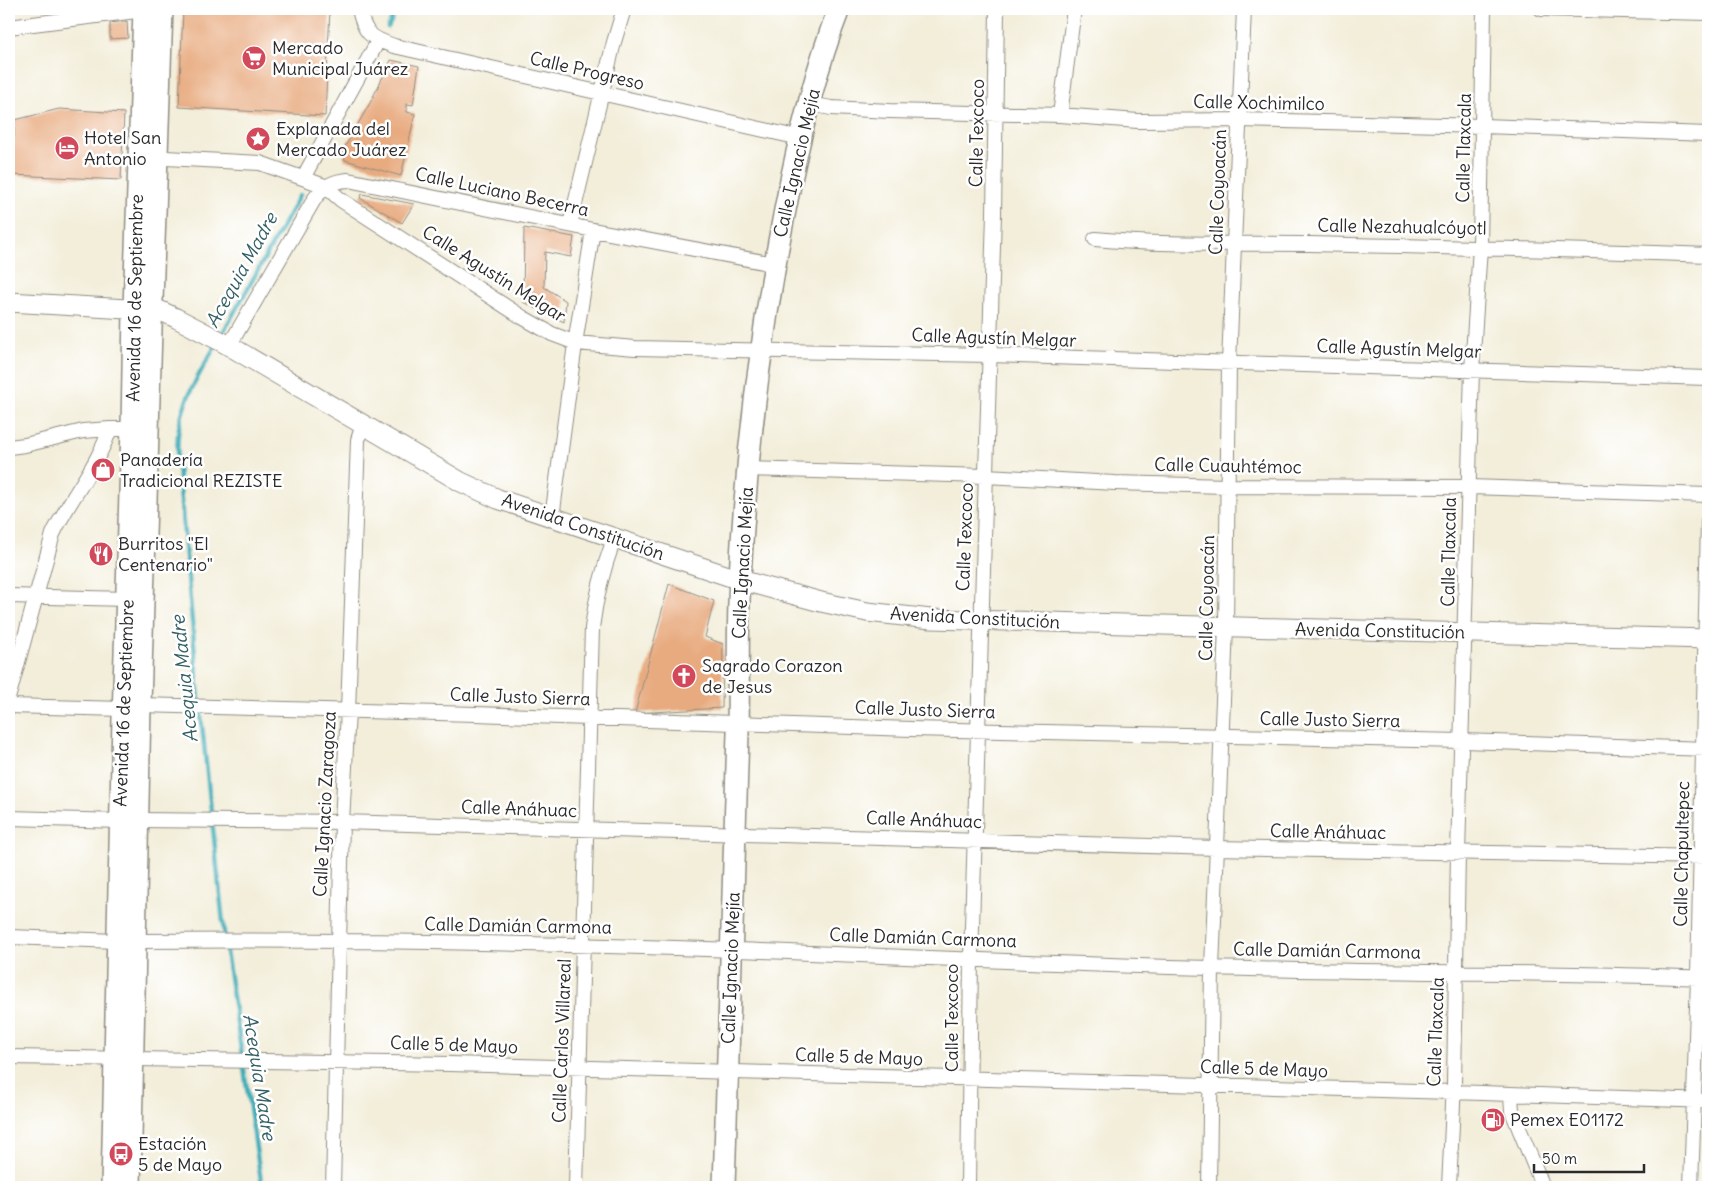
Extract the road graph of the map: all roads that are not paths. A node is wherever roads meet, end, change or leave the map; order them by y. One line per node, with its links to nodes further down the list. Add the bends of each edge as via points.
1 (144, 9): 2 (street); 12 (street); 33 (main road, Avenida 16 de Septiembre)
2 (162, 9): 33 (main road, Avenida 16 de Septiembre)
3 (359, 9): 13 (street, via 362,21)
4 (624, 9): 14 (street)
5 (839, 9): 15 (main road, Calle Ignacio Mejía)
6 (997, 9): 16 (street, Calle Texcoco)
7 (1074, 9): 17 (street)
8 (1244, 9): 18 (street, Calle Coyoacán)
9 (1484, 9): 19 (street, Calle Tlaxcala)
10 (1541, 9): 11 (street)
11 (1708, 13)
12 (9, 27)
13 (373, 38): 14 (street, Calle Progreso, via 394,46); 23 (street)
14 (603, 94): 21 (street, Calle Progreso); 25 (street)
15 (810, 104): 16 (street, Calle Xochimilco, via 831,108); 21 (main road, Calle Ignacio Mejía)
16 (996, 114): 17 (street, Calle Xochimilco); 37 (street, Calle Texcoco)
17 (1060, 115): 18 (street, Calle Xochimilco, via 1138,121)
18 (1240, 120): 19 (street, Calle Xochimilco); 28 (street, Calle Coyoacán)
19 (1483, 126): 20 (street, Calle Xochimilco); 29 (street, Calle Tlaxcala)
20 (1708, 134)
21 (800, 138): 31 (main road, Calle Ignacio Mejía)
22 (166, 158): 23 (street, via 260,163)
23 (303, 178): 24 (street)
24 (325, 186): 25 (street, Calle Luciano Becerra, via 336,180 348,180); 34 (street, Calle Agustín Melgar, via 341,200 522,317); 35 (street)
25 (570, 225): 26 (street, Calle Luciano Becerra)
26 (593, 230): 31 (street, Calle Luciano Becerra); 34 (street)
27 (1095, 239): 28 (street, Calle Nezahualcóyotl, via 1162,244)
28 (1235, 243): 29 (street, Calle Nezahualcóyotl); 38 (street, Calle Coyoacán)
29 (1480, 248): 30 (street, Calle Nezahualcóyotl); 39 (street, Calle Tlaxcala)
30 (1708, 255)
31 (774, 264): 36 (main road, Calle Ignacio Mejía)
32 (9, 302): 33 (street, Avenida Constitución)
33 (143, 310): 35 (street, Avenida Constitución, via 161,311); 42 (main road, Avenida 16 de Septiembre); 63 (main road, Avenida 16 de Septiembre)
34 (576, 343): 36 (street, Calle Agustín Melgar, via 635,348); 50 (street)
35 (228, 345): 41 (street, Avenida Constitución)
36 (761, 350): 37 (street, Calle Agustín Melgar); 45 (main road, Calle Ignacio Mejía)
37 (989, 355): 38 (street, Calle Agustín Melgar); 46 (street, Calle Texcoco)
38 (1229, 362): 39 (street, Calle Agustín Melgar); 47 (street, Calle Coyoacán)
39 (1472, 370): 40 (street, Calle Agustín Melgar); 48 (street, Calle Tlaxcala)
40 (1708, 378)
41 (364, 424): 50 (street, Avenida Constitución, via 461,482); 64 (street, Calle Ignacio Zaragoza, via 358,440)
42 (132, 429): 43 (street); 56 (main road, Avenida 16 de Septiembre)
43 (110, 430): 44 (street, via 83,431); 55 (street, via 104,448 53,534)
44 (9, 447)
45 (748, 469): 46 (street, Calle Cuauhtémoc); 53 (main road, Calle Ignacio Mejía)
46 (985, 476): 47 (street, Calle Cuauhtémoc); 57 (street, Calle Texcoco)
47 (1227, 486): 48 (street, Calle Cuauhtémoc); 58 (street, Calle Coyoacán)
48 (1469, 487): 49 (street, Calle Cuauhtémoc); 59 (street, Calle Tlaxcala)
49 (1708, 495)
50 (552, 518): 52 (street, Avenida Constitución)
51 (1708, 521): 60 (street, Calle Chapultepec)
52 (614, 539): 53 (street, Avenida Constitución); 65 (street, Calle Carlos Villareal, via 595,600)
53 (740, 580): 57 (street, Avenida Constitución, via 867,612); 66 (main road, Calle Ignacio Mejía)
54 (9, 596): 55 (street)
55 (36, 596): 56 (street); 61 (street)
56 (127, 599): 63 (main road, Avenida 16 de Septiembre)
57 (981, 621): 58 (street, Avenida Constitución); 67 (street, Calle Texcoco)
58 (1226, 627): 59 (street, Avenida Constitución); 68 (street, Calle Coyoacán)
59 (1466, 633): 60 (street, Avenida Constitución); 69 (street, Calle Tlaxcala)
60 (1707, 639): 70 (street, Calle Chapultepec)
61 (9, 695)
62 (9, 706): 63 (street, Calle Justo Sierra)
63 (132, 707): 64 (street, Calle Justo Sierra); 72 (main road, Avenida 16 de Septiembre)
64 (348, 711): 65 (street, Calle Justo Sierra); 73 (street, Calle Ignacio Zaragoza)
65 (589, 718): 66 (street, Calle Justo Sierra); 74 (street, Calle Carlos Villareal)
66 (738, 723): 67 (street, Calle Justo Sierra); 75 (main road, Calle Ignacio Mejía)
67 (977, 731): 68 (street, Calle Justo Sierra); 76 (street, Calle Texcoco)
68 (1221, 737): 69 (street, Calle Justo Sierra); 77 (street, Calle Coyoacán)
69 (1462, 741): 70 (street, Calle Justo Sierra); 78 (street, Calle Tlaxcala)
70 (1706, 749): 79 (street, Calle Chapultepec)
71 (9, 818): 72 (street, Calle Anáhuac)
72 (130, 820): 73 (street, Calle Anáhuac); 81 (main road, Avenida 16 de Septiembre)
73 (342, 822): 74 (street, Calle Anáhuac); 82 (street, Calle Ignacio Zaragoza)
74 (587, 830): 75 (street, Calle Anáhuac); 83 (street, Calle Carlos Villareal)
75 (736, 833): 76 (street, Calle Anáhuac); 84 (main road, Calle Ignacio Mejía)
76 (974, 841): 77 (street, Calle Anáhuac); 85 (street, Calle Texcoco)
77 (1216, 848): 78 (street, Calle Anáhuac); 86 (street, Calle Coyoacán)
78 (1458, 853): 79 (street, Calle Anáhuac); 87 (street, Calle Tlaxcala)
79 (1704, 857): 88 (street, Calle Chapultepec)
80 (9, 937): 81 (street, Calle Damián Carmona)
81 (126, 941): 82 (street, Calle Damián Carmona); 90 (main road, Avenida 16 de Septiembre)
82 (338, 941): 83 (street, Calle Damián Carmona); 91 (street, Calle Ignacio Zaragoza)
83 (583, 946): 84 (street, Calle Damián Carmona); 92 (street, Calle Carlos Villareal)
84 (732, 950): 85 (street, Calle Damián Carmona); 93 (main road, Calle Ignacio Mejía)
85 (971, 959): 86 (street, Calle Damián Carmona); 94 (street, Calle Texcoco)
86 (1212, 968): 87 (street, Calle Damián Carmona); 95 (street, Calle Coyoacán)
87 (1457, 971): 88 (street, Calle Damián Carmona); 96 (street, Calle Tlaxcala)
88 (1703, 978): 98 (street, Calle Chapultepec)
89 (9, 1057): 90 (street, Calle 5 de Mayo)
90 (124, 1060): 91 (street, Calle 5 de Mayo); 100 (main road, Avenida 16 de Septiembre); 101 (main road, Avenida 16 de Septiembre)
91 (336, 1061): 92 (street, Calle 5 de Mayo); 102 (street, Calle Ignacio Zaragoza)
92 (580, 1068): 93 (street, Calle 5 de Mayo); 103 (street, Calle Carlos Villareal)
93 (728, 1072): 94 (street, Calle 5 de Mayo); 104 (main road, Calle Ignacio Mejía)
94 (970, 1079): 95 (street, Calle 5 de Mayo); 105 (street, Calle Texcoco)
95 (1211, 1086): 96 (street, Calle 5 de Mayo); 106 (street, Calle Coyoacán)
96 (1453, 1092): 97 (street, Calle 5 de Mayo); 107 (street, Calle Tlaxcala)
97 (1511, 1095): 98 (street, Calle 5 de Mayo); 108 (street, via 1512,1111)
98 (1694, 1101): 99 (street, Calle 5 de Mayo); 109 (street, Calle Chapultepec)
99 (1708, 1101)
100 (112, 1187)
101 (130, 1187)
102 (333, 1187)
103 (576, 1187)
104 (724, 1187)
105 (968, 1187)
106 (1209, 1187)
107 (1449, 1187)
108 (1544, 1187)
109 (1691, 1187)

